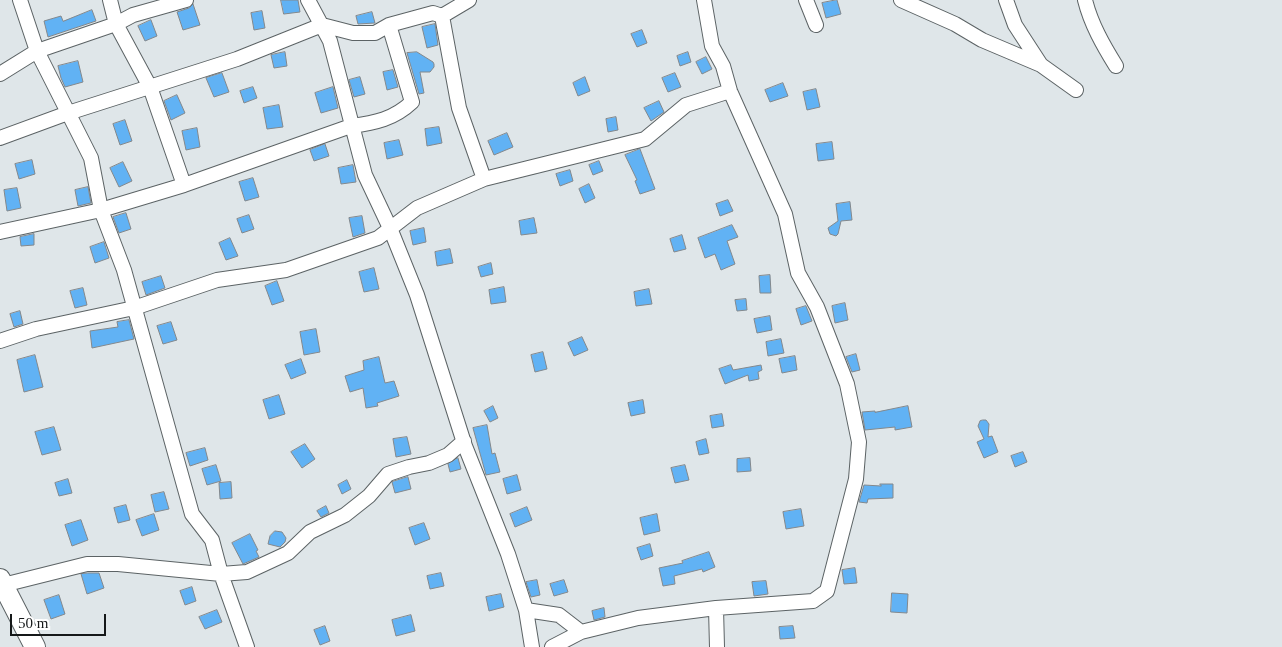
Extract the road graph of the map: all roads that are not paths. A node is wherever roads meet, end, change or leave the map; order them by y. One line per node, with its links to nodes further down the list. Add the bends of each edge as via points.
1 (20, 0): 16 (street)
2 (110, 0): 12 (street)
3 (186, 0): 12 (street, via 134,15)
4 (308, 0): 15 (street)
5 (469, 0): 11 (street)
6 (704, 0): 22 (street, via 712,46 723,66)
7 (806, 0): 14 (street)
8 (901, 0): 17 (street)
9 (1006, 0): 17 (street, via 1015,25)
10 (1085, 0): 18 (street, via 1098,37)
11 (442, 16): 13 (street, via 433,13); 26 (street, via 458,108)
12 (116, 24): 16 (street); 20 (street)
13 (389, 25): 15 (street, via 375,33); 24 (street, via 412,102 401,112 374,123)
14 (816, 25)
15 (322, 26): 20 (street, via 237,59); 24 (street, via 330,41)
16 (37, 51): 19 (street); 23 (street)
17 (1041, 66): 21 (street)
18 (1116, 66)
19 (0, 74)
20 (150, 87): 23 (street); 27 (street)
21 (1076, 90)
22 (730, 91): 26 (street, via 686,105 646,139); 36 (street, via 786,214 798,273 817,306 847,384 859,442 856,479 827,591 813,602)
23 (68, 113): 25 (street); 28 (street, via 91,158)
24 (351, 126): 27 (street); 29 (street, via 365,175)
25 (0, 138)
26 (484, 179): 29 (street, via 417,208)
27 (184, 185): 28 (street)
28 (101, 210): 30 (street); 31 (street, via 124,270)
29 (390, 228): 31 (street, via 378,238 286,270 217,280); 33 (street, via 417,295)
30 (0, 232)
31 (134, 308): 32 (street, via 36,329); 34 (street, via 192,514 212,540)
32 (0, 341)
33 (464, 441): 34 (street, via 448,455 388,474 346,515 310,532 288,554 247,572); 37 (street)
34 (221, 574): 35 (street, via 87,564); 40 (street)
35 (2, 582): 39 (main road)
36 (716, 608): 38 (street, via 638,618); 43 (street)
37 (526, 610): 38 (street, via 559,615); 41 (street)
38 (581, 632): 42 (street)
39 (35, 647)
40 (247, 647)
41 (532, 647)
42 (552, 647)
43 (716, 647)

